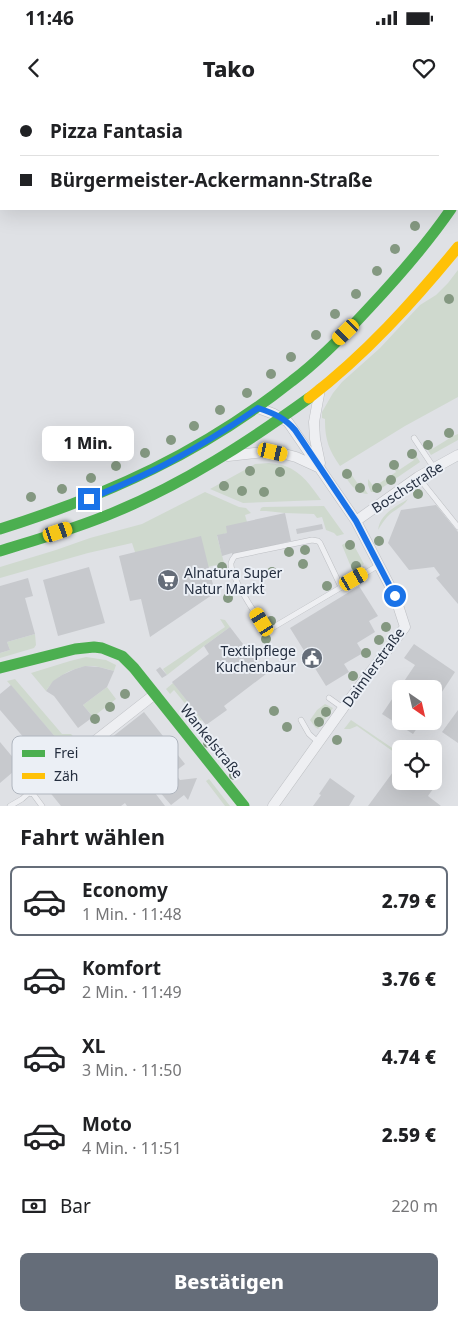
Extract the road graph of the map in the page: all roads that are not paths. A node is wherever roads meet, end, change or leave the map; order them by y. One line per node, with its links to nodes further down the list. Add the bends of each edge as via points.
1 (450, 210): 4 (main road, via 416,256 362,316 310,366)
2 (458, 247): 3 (main road, via 394,321)
3 (320, 389): 5 (main road); 9 (street, Daimlerstraße, via 314,422)
4 (258, 408): 5 (street, Daimlerstraße); 14 (main road, via 189,452 144,475 89,499)
5 (281, 418): 8 (main road); 9 (street, Daimlerstraße, via 295,430)
6 (414, 438): 10 (lane)
7 (458, 455): 10 (street, Boschstraße)
8 (223, 457): 9 (street, via 273,452 296,457); 15 (main road, via 114,512)
9 (321, 468): 12 (street, Daimlerstraße)
10 (434, 468): 11 (street, Boschstraße)
11 (418, 478): 12 (street, Boschstraße); 13 (lane)
12 (356, 521): 16 (street, Daimlerstraße)
13 (458, 527)
14 (0, 529)
15 (0, 551)
16 (379, 564): 17 (lane); 21 (street, Daimlerstraße, via 405,626)
17 (341, 587): 17 (lane, via 272,628 262,622 237,583 231,564 235,556 318,540)
18 (0, 668): 19 (main road, Wankelstraße, via 75,648 102,648 122,656)
19 (155, 694): 23 (street); 29 (main road, Wankelstraße)
20 (329, 698): 21 (lane)
21 (343, 708): 24 (street, Daimlerstraße)
22 (301, 720): 24 (lane)
23 (101, 736)
24 (318, 742): 30 (street, Daimlerstraße)
25 (27, 794): 27 (lane)
26 (33, 794): 28 (lane)
27 (10, 806)
28 (42, 806)
29 (244, 806)
30 (273, 806)

